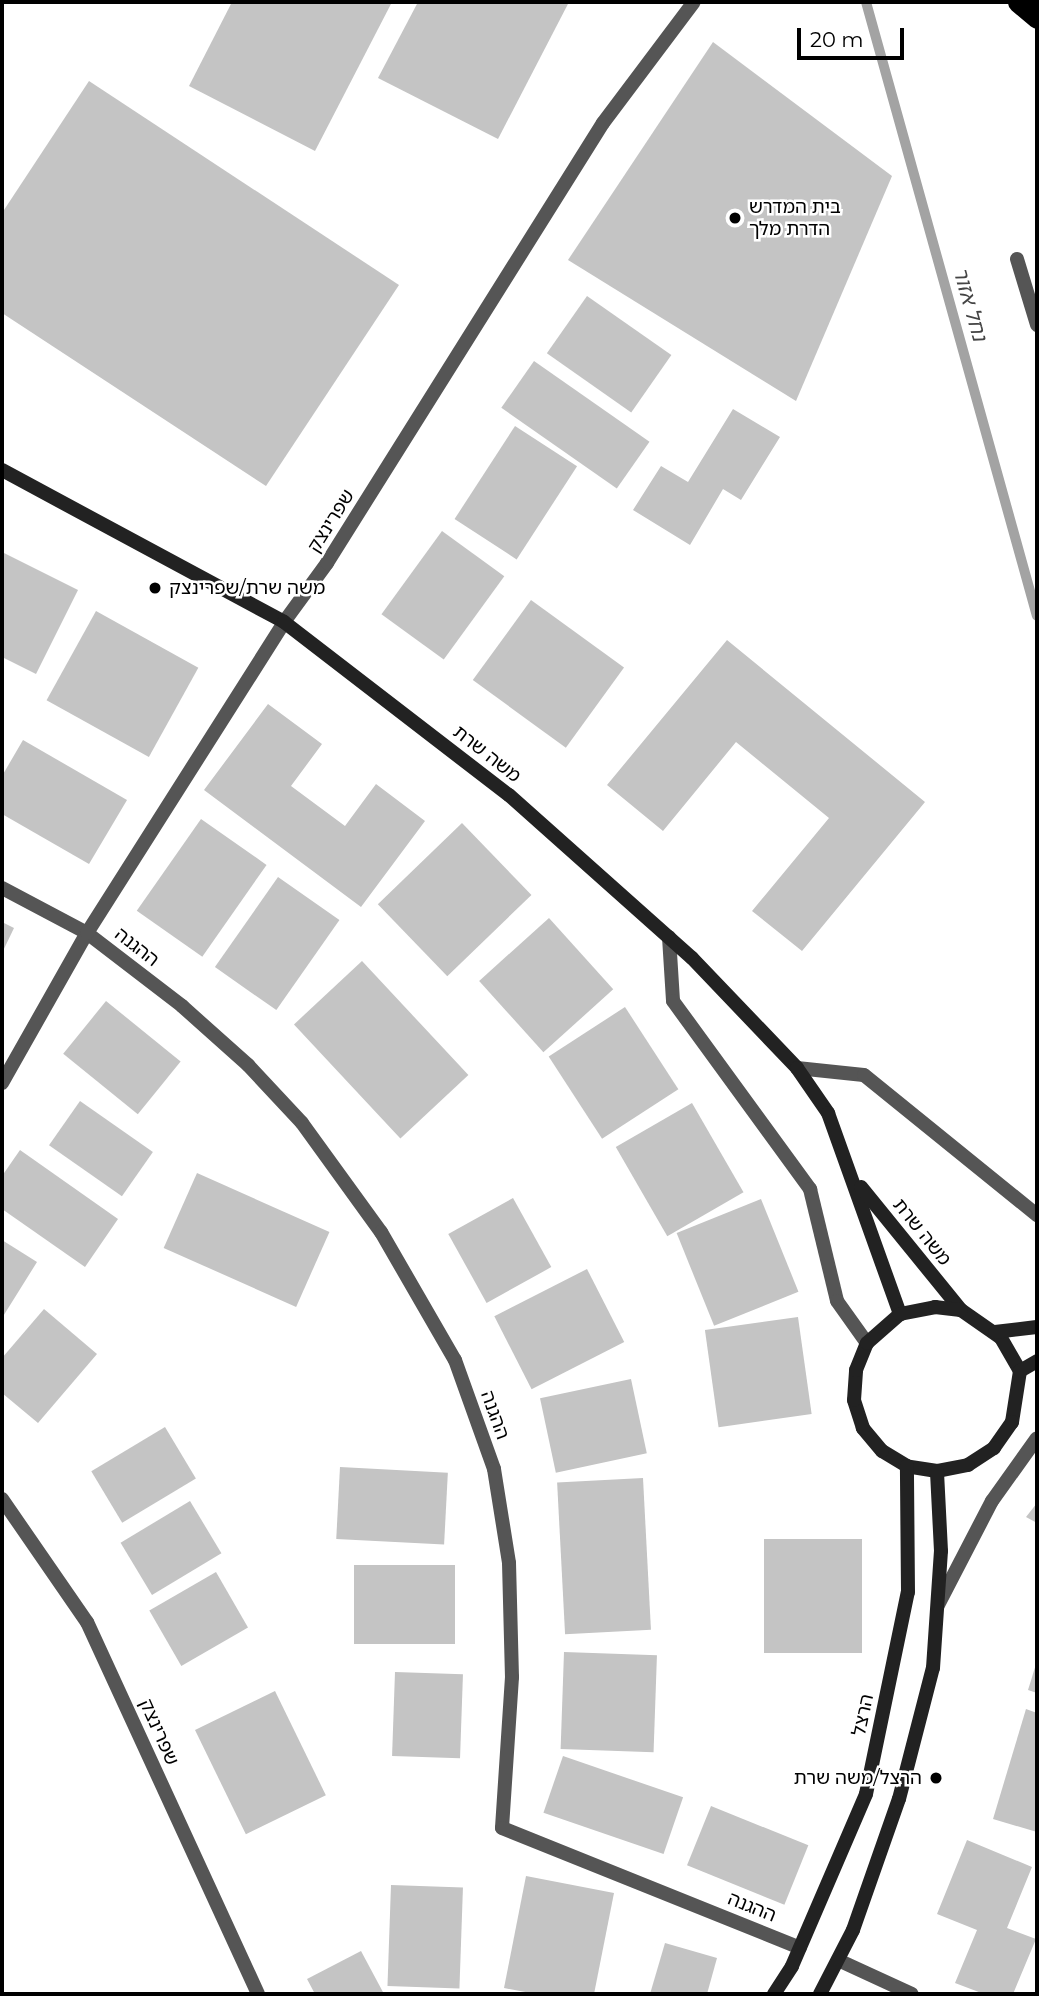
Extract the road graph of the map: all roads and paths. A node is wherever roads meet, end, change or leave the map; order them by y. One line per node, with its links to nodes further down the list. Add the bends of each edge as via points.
1 (694, 2): 7 (street, שפרינצק, via 603,122 327,563)
2 (1018, 2): 3 (highway)
3 (1037, 18)
4 (1017, 259): 5 (street)
5 (1037, 325)
6 (2, 470): 7 (street, משה שרת)
7 (284, 622): 9 (street, שפרינצק); 10 (street, משה שרת, via 509,795)
8 (2, 888): 9 (street, ההגנה)
9 (87, 933): 12 (street, שפרינצק); 27 (street, ההגנה, via 182,1006 248,1065 302,1123 381,1232 455,1360 494,1469 509,1563 512,1677 502,1828)
10 (669, 937): 11 (street, משה שרת); 19 (street, via 673,1001 810,1189 837,1301)
11 (797, 1068): 13 (street, משה שרת, via 828,1113); 14 (street, via 864,1075)
12 (2, 1083)
13 (853, 1177): 15 (street, משה שרת); 16 (street, משה שרת)
14 (1037, 1215)
15 (961, 1310): 16 (street, via 935,1307); 18 (street)
16 (900, 1314): 19 (street)
17 (1037, 1327): 18 (street)
18 (995, 1332): 21 (street)
19 (867, 1343): 23 (street, via 856,1370 854,1400 860,1419 882,1451)
20 (1037, 1362): 21 (street)
21 (1020, 1371): 24 (street, via 1012,1422 994,1448 968,1465)
22 (1037, 1438): 26 (street, via 992,1501)
23 (907, 1466): 24 (street); 27 (street, הרצל, via 908,1592 866,1794)
24 (937, 1471): 26 (street)
25 (2, 1499): 29 (street, שפרינצק, via 87,1622)
26 (938, 1605): 28 (street, via 933,1668 899,1799)
27 (800, 1948): 30 (street, הרצל)
28 (838, 1960): 31 (street); 32 (street)
29 (258, 1994)
30 (774, 1994)
31 (820, 1994)
32 (912, 1994)

